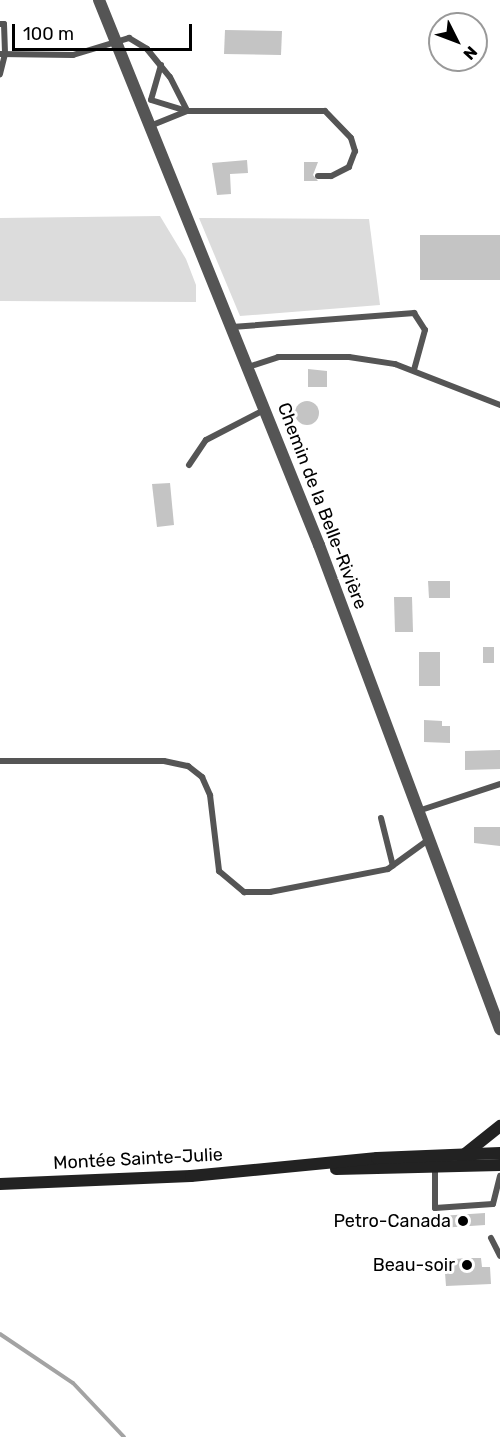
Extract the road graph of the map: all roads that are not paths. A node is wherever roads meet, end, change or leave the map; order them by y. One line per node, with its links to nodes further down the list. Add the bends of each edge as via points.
1 (99, 0): 3 (street, Chemin de la Belle-Rivière)
2 (0, 24): 4 (lane, via 4,24)
3 (114, 39): 4 (lane, via 73,55); 5 (lane, via 139,42); 7 (street, Chemin de la Belle-Rivière)
4 (2, 54): 6 (lane)
5 (160, 65): 7 (lane); 8 (lane)
6 (0, 75)
7 (146, 102): 8 (lane); 9 (street, Chemin de la Belle-Rivière)
8 (187, 111): 9 (lane); 10 (lane, via 331,113 351,138 355,157 349,167 335,175)
9 (150, 126): 11 (street, Chemin de la Belle-Rivière)
10 (318, 176)
11 (232, 327): 12 (street, Chemin de la Belle-Rivière); 13 (lane, via 414,313 425,330)
12 (248, 367): 13 (lane, via 278,357 315,356 349,357); 15 (street, Chemin de la Belle-Rivière)
13 (414, 370): 14 (lane)
14 (500, 405)
15 (266, 410): 16 (lane, via 206,440); 19 (street, Chemin de la Belle-Rivière)
16 (189, 465)
17 (0, 761): 22 (lane, via 164,761 188,766 202,777 210,795 219,871 244,892 357,878)
18 (500, 784): 19 (lane)
19 (417, 812): 21 (street, Chemin de la Belle-Rivière)
20 (381, 818): 22 (lane)
21 (428, 840): 22 (lane); 23 (street, Chemin de la Belle-Rivière)
22 (393, 866)
23 (500, 1029)
24 (500, 1126): 26 (main road)
25 (500, 1153): 26 (main road, Montée Sainte-Julie)
26 (465, 1154): 29 (main road, Montée Sainte-Julie)
27 (500, 1165): 28 (main road, Montée Sainte-Julie)
28 (435, 1167): 29 (main road, Montée Sainte-Julie); 32 (lane, via 435,1208)
29 (277, 1168): 31 (main road, Montée Sainte-Julie)
30 (500, 1176): 32 (lane)
31 (0, 1184)
32 (493, 1204): 33 (lane)
33 (500, 1209)
34 (491, 1238): 35 (lane)
35 (500, 1256)

